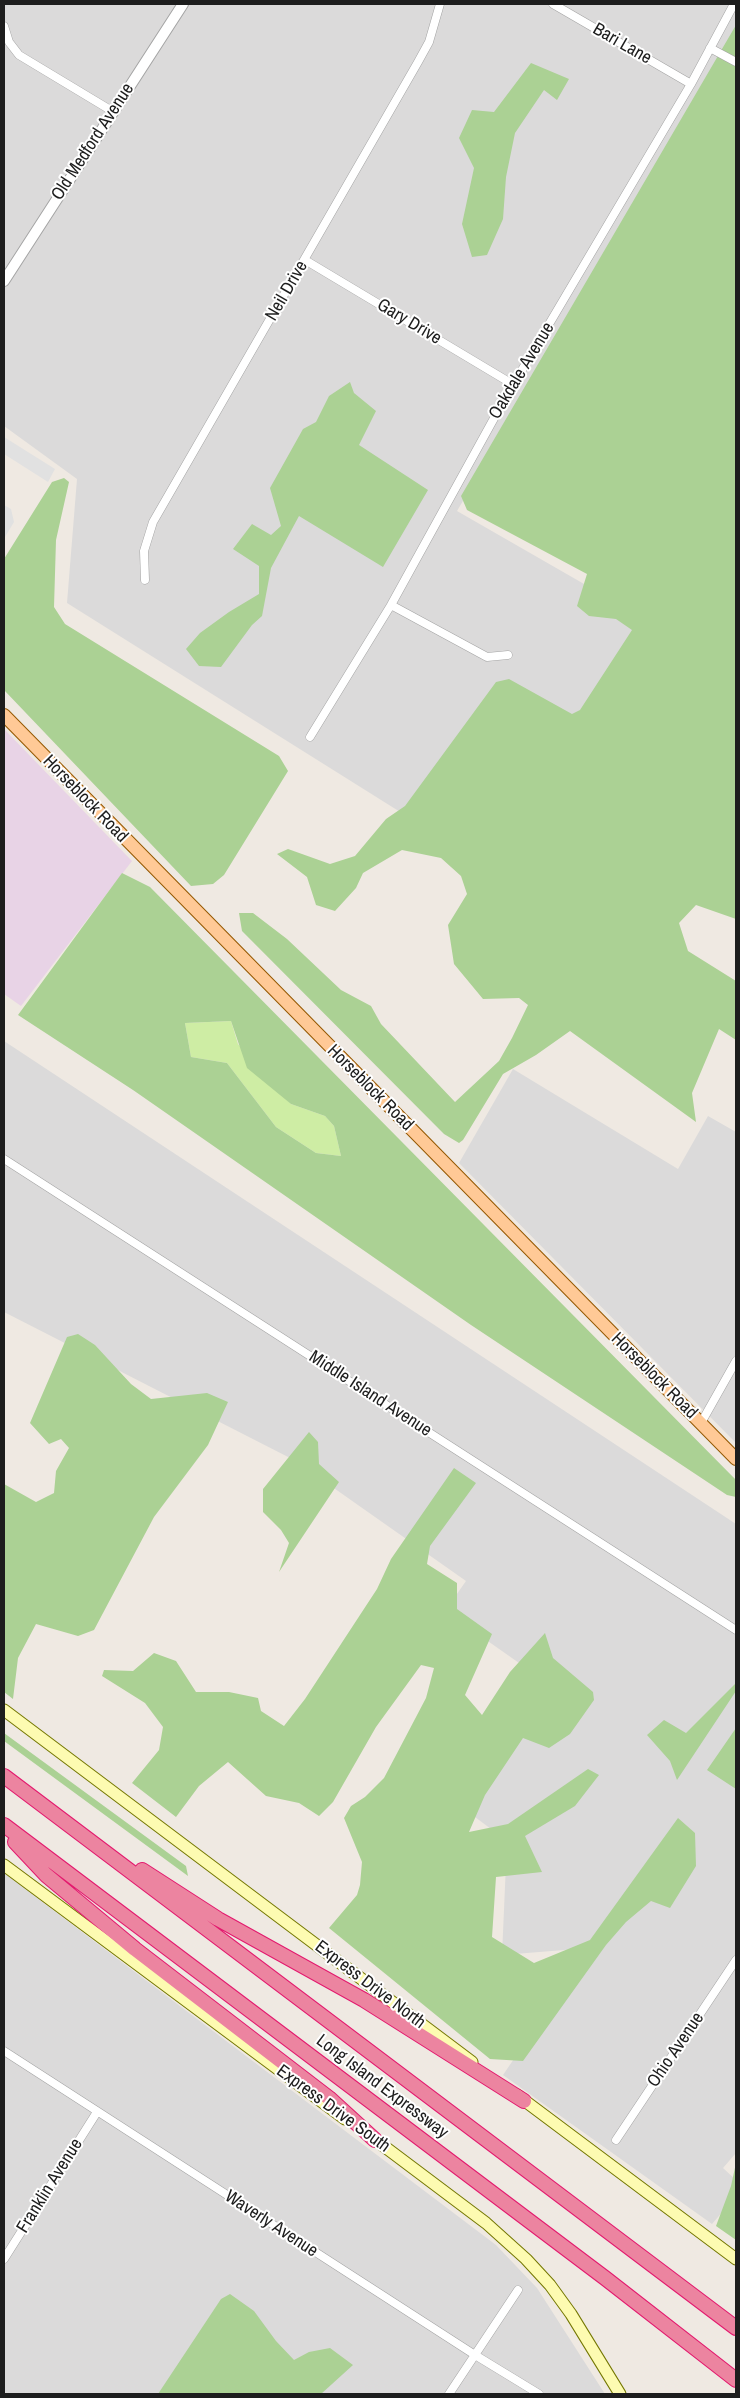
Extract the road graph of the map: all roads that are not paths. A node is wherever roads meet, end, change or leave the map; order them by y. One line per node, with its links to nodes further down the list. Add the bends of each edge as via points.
1 (183, 4): 9 (street, Old Medford Avenue)
2 (440, 4): 10 (street, Neil Drive, via 429,42)
3 (553, 4): 8 (street, Bari Lane)
4 (734, 4): 6 (street, Oakdale Avenue)
5 (4, 26): 9 (street, via 9,42 19,55)
6 (710, 48): 7 (street); 8 (street, Oakdale Avenue)
7 (736, 62)
8 (691, 84): 12 (street, Oakdale Avenue)
9 (112, 111): 11 (street, Old Medford Avenue)
10 (305, 260): 12 (street, Gary Drive); 13 (street, Neil Drive, via 153,522 144,551)
11 (4, 281)
12 (514, 385): 14 (street, Oakdale Avenue)
13 (145, 580)
14 (391, 605): 15 (street, via 487,657); 17 (street, Oakdale Avenue)
15 (508, 655)
16 (4, 715): 20 (main road, Horseblock Road)
17 (310, 737)
18 (4, 1159): 22 (street, Middle Island Avenue)
19 (736, 1361): 20 (street)
20 (701, 1423): 21 (main road, Horseblock Road)
21 (736, 1460)
22 (736, 1630)
23 (4, 1710): 31 (main road, Express Drive North)
24 (4, 1776): 25 (highway, Long Island Expressway)
25 (66, 1823): 31 (highway, via 218,1919 364,2000); 38 (highway, Long Island Expressway)
26 (4, 1825): 40 (highway, Long Island Expressway)
27 (4, 1830): 33 (highway, via 46,1875 134,1949 329,2098)
28 (4, 1865): 33 (main road, Express Drive South)
29 (736, 1960): 34 (street, Ohio Avenue)
30 (4, 2051): 32 (street, Waverly Avenue)
31 (524, 2100): 36 (main road, Express Drive North)
32 (97, 2112): 35 (street, Franklin Avenue); 39 (street, Waverly Avenue)
33 (375, 2140): 43 (main road, Express Drive South, via 486,2224 526,2259 571,2314)
34 (616, 2140)
35 (4, 2259)
36 (736, 2259)
37 (518, 2290): 39 (street)
38 (736, 2328)
39 (475, 2356): 41 (street); 42 (street, Waverly Avenue)
40 (736, 2380)
41 (450, 2394)
42 (539, 2394)
43 (620, 2394)

